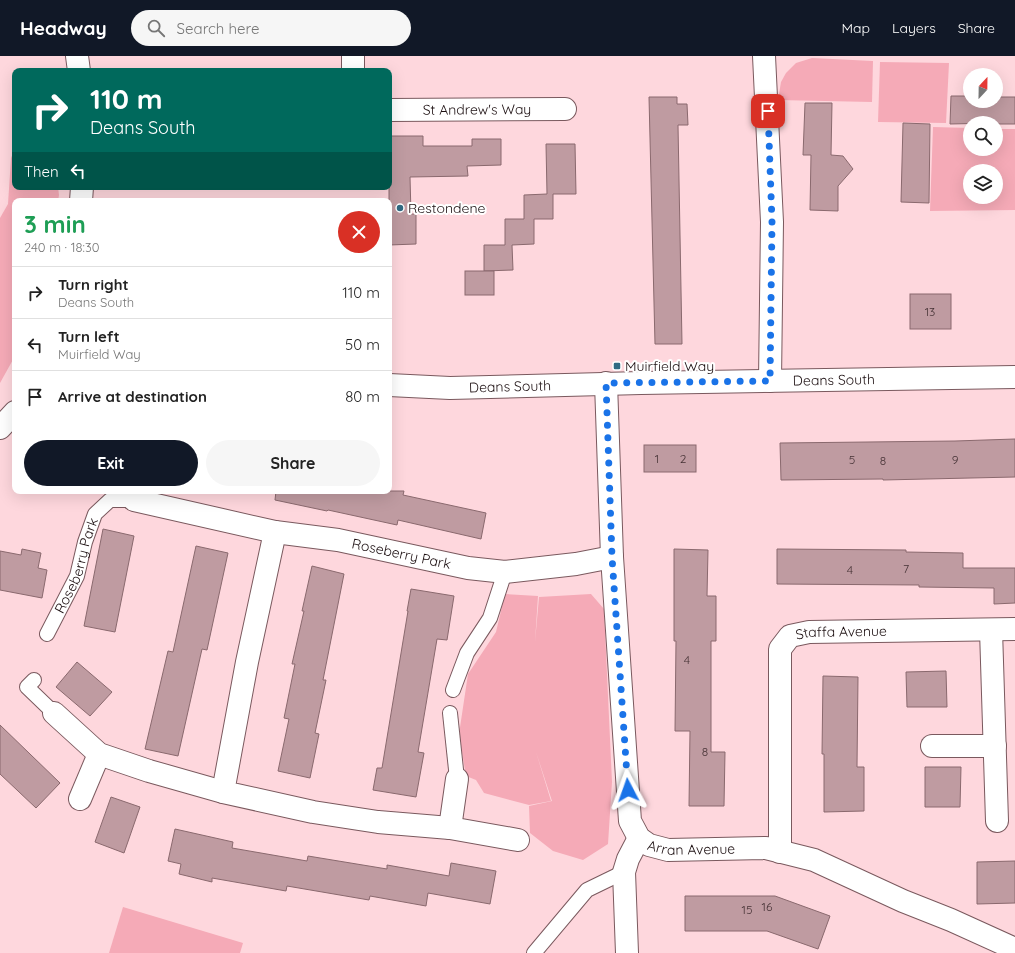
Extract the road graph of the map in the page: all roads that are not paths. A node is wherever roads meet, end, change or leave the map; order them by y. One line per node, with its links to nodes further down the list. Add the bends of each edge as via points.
1 (77, 56): 4 (street)
2 (353, 56): 5 (street)
3 (764, 56): 9 (street, via 772,222)
4 (79, 68)
5 (354, 68)
6 (565, 109): 7 (street, St Andrew's Way)
7 (392, 110)
8 (1015, 377): 9 (street, Deans South)
9 (770, 381): 10 (street, Deans South)
10 (606, 383): 11 (street, Deans South, via 450,388); 16 (street, Arran Avenue)
11 (392, 385)
12 (12, 416): 13 (street)
13 (0, 428)
14 (134, 500): 15 (street, Roseberry Park); 20 (lane, Roseberry Park, via 110,500 95,514 77,576)
15 (275, 532): 17 (street, Roseberry Park, via 338,540 468,568); 29 (street)
16 (612, 557): 17 (street, Roseberry Park); 33 (street, Arran Avenue, via 630,821)
17 (505, 572): 22 (lane, via 490,618 467,653)
18 (1015, 629): 19 (street, Staffa Avenue)
19 (991, 630): 26 (street); 35 (street, Staffa Avenue, via 809,632 790,636 780,649)
20 (47, 634)
21 (34, 680): 23 (lane, via 27,687)
22 (453, 690)
23 (54, 713): 27 (street)
24 (450, 713): 28 (lane)
25 (932, 746): 26 (street)
26 (995, 746): 31 (street)
27 (99, 754): 29 (street); 30 (street)
28 (457, 779): 32 (street)
29 (223, 792): 32 (street, via 313,812 378,822)
30 (80, 799)
31 (997, 821)
32 (450, 828): 34 (street)
33 (639, 838): 35 (street, Arran Avenue, via 649,845 668,850 766,848); 36 (street)
34 (518, 840)
35 (780, 852): 37 (street, Arran Avenue, via 814,860)
36 (624, 872): 38 (lane, via 587,890); 39 (street)
37 (1015, 949)
38 (534, 953)
39 (627, 953)

